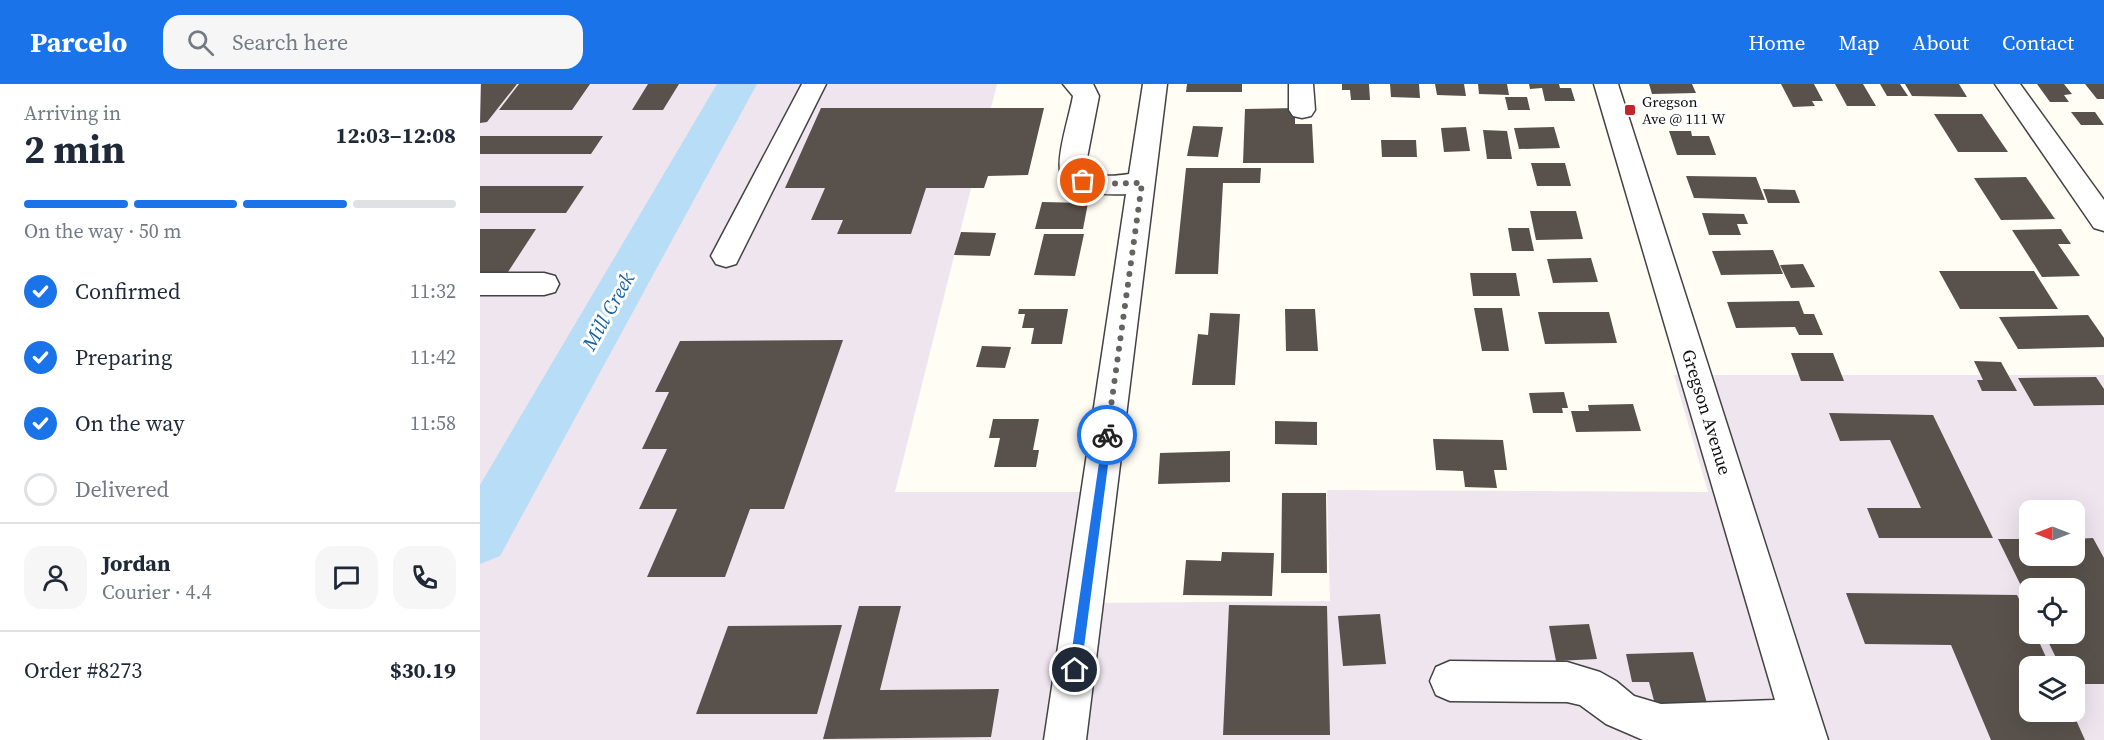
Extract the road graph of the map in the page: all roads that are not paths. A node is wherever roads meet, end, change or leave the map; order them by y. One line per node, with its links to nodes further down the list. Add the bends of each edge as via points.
1 (814, 84): 10 (street)
2 (1075, 84): 8 (street, via 1084,89 1086,96 1074,174 1096,184)
3 (1155, 84): 8 (street)
4 (1302, 84): 7 (street)
5 (1606, 84): 14 (street, Gregson Avenue)
6 (2007, 84): 9 (street)
7 (1302, 110)
8 (1142, 183): 15 (street)
9 (2104, 221)
10 (726, 256)
11 (480, 284): 12 (street)
12 (544, 284)
13 (1450, 681): 14 (street, via 1567,682 1586,686 1620,710 1646,721)
14 (1804, 730)
15 (1065, 740)

